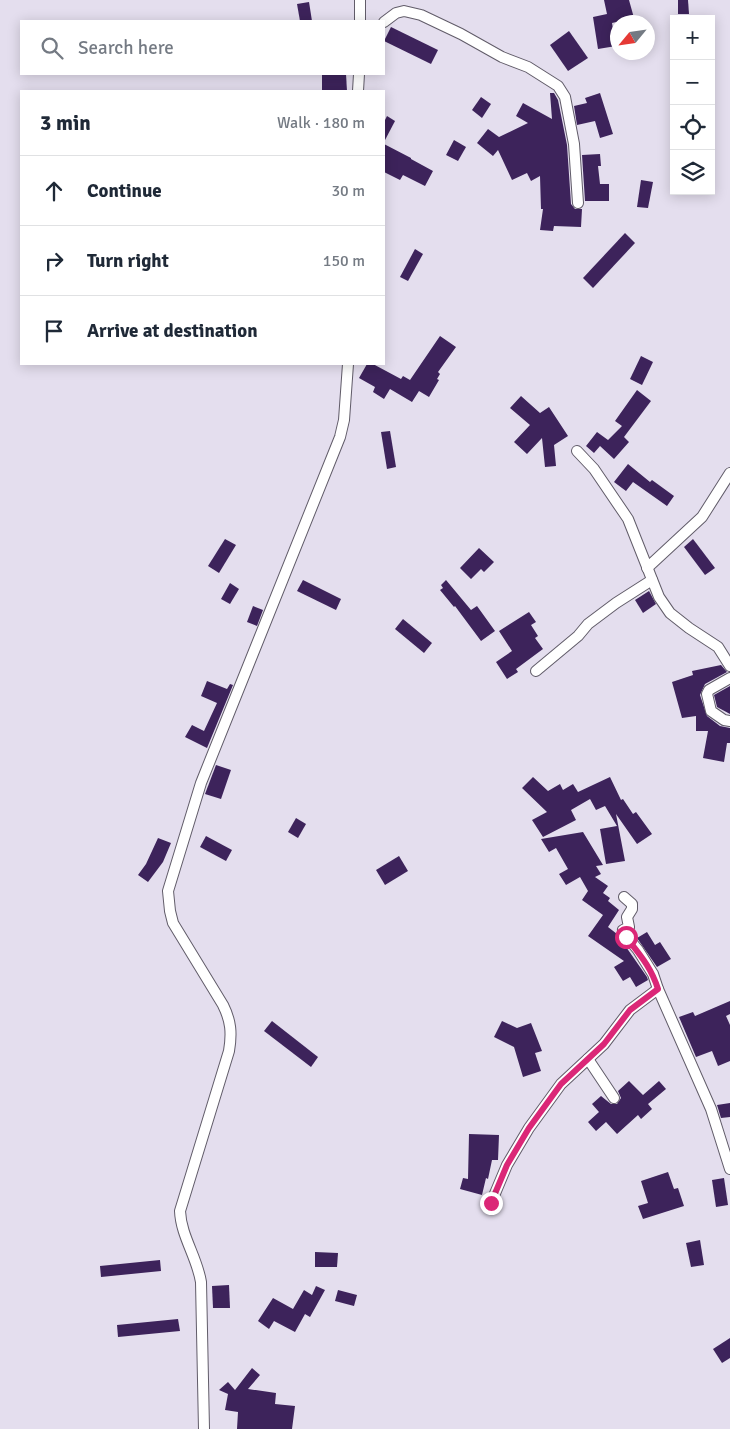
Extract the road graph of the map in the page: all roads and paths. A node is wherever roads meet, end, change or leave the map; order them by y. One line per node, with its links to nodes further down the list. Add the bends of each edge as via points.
1 (360, 0): 2 (street)
2 (360, 20)
3 (385, 21): 6 (street, via 404,10 421,15 528,67 562,89 574,144)
4 (359, 75): 5 (street)
5 (358, 90)
6 (578, 204)
7 (348, 365): 22 (street, via 340,437 201,783 168,890 173,923 223,1005 231,1028 229,1051 180,1211 183,1230 201,1282)
8 (578, 451): 10 (street, via 594,468 628,519)
9 (730, 473): 10 (street, via 702,517)
10 (648, 568): 11 (street)
11 (652, 580): 12 (street, via 670,613 718,647); 13 (street, via 588,624)
12 (730, 666)
13 (536, 671)
14 (730, 678): 15 (street, via 707,694 711,712)
15 (730, 722)
16 (624, 897): 17 (street, via 632,904 632,909 627,917 629,927 624,933 653,974)
17 (658, 989): 18 (street, via 630,1010); 20 (street, via 711,1109)
18 (588, 1059): 19 (street); 21 (street, via 561,1084 529,1128 507,1165)
19 (614, 1098)
20 (730, 1169)
21 (491, 1203)
22 (204, 1429)

